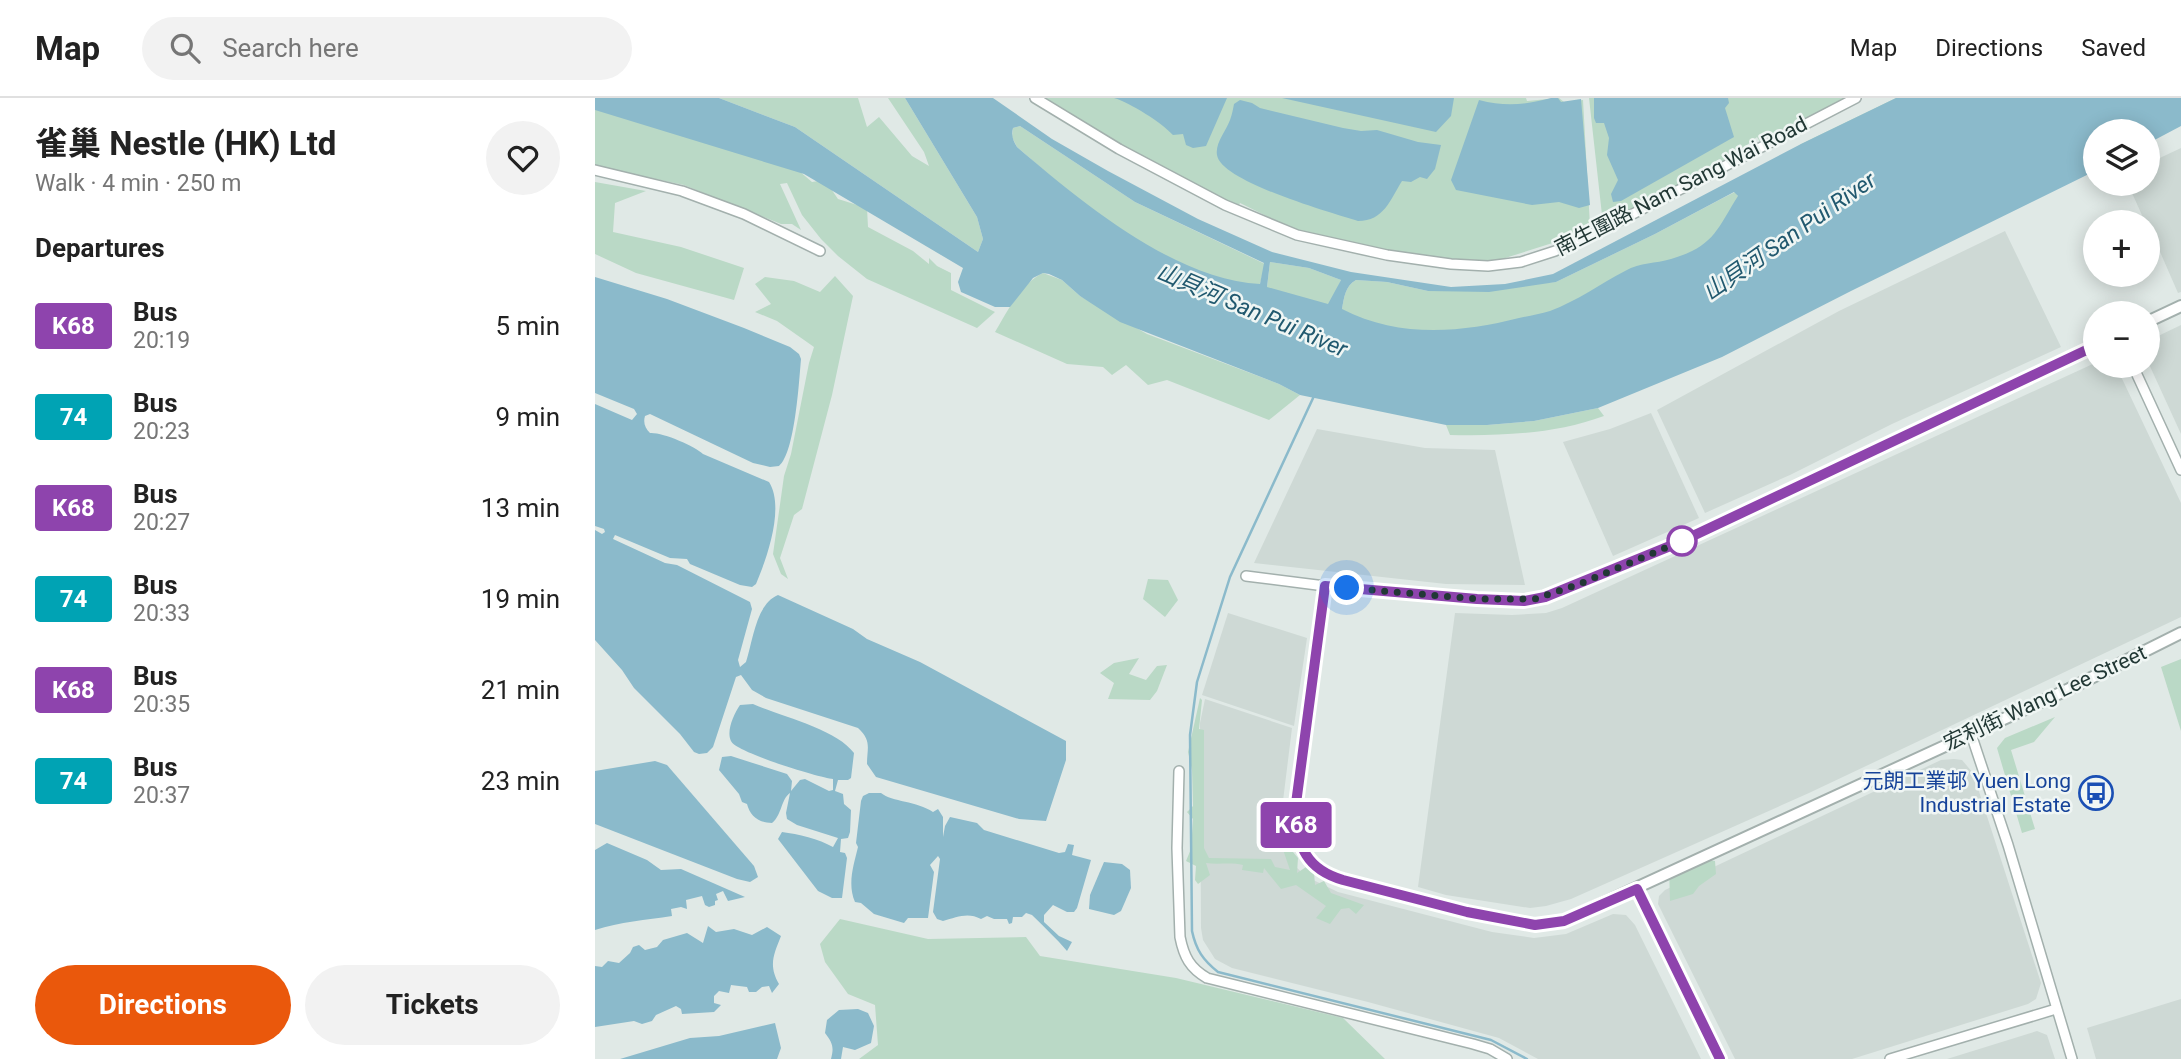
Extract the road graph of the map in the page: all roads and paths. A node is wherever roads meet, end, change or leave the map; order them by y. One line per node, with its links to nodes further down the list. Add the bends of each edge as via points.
1 (1035, 98): 2 (street, 南生圍路 Nam Sang Wai Road, via 1225,205 1297,235 1387,255 1488,266 1521,262 1604,229)
2 (1856, 98)
3 (595, 170): 4 (street, via 682,191 744,214)
4 (820, 251)
5 (2181, 306): 6 (street)
6 (2160, 316)
7 (2083, 352): 11 (street, via 1680,542 1545,597 1477,599)
8 (2139, 378): 9 (street)
9 (2181, 470)
10 (1246, 576): 11 (street)
11 (1325, 586): 15 (street, 宏利街 Wang Lee Street, via 1295,811 1299,844 1317,868 1355,883 1535,925 1564,921)
12 (2181, 633): 13 (street, 宏利街 Wang Lee Street)
13 (1971, 734): 15 (street, 宏利街 Wang Lee Street); 16 (street)
14 (1179, 771): 17 (street, via 1179,937 1191,967 1207,978 1473,1044)
15 (1637, 889): 18 (street)
16 (2056, 1009): 19 (street); 20 (street)
17 (1507, 1059)
18 (1720, 1059)
19 (1890, 1059)
20 (2072, 1059)

